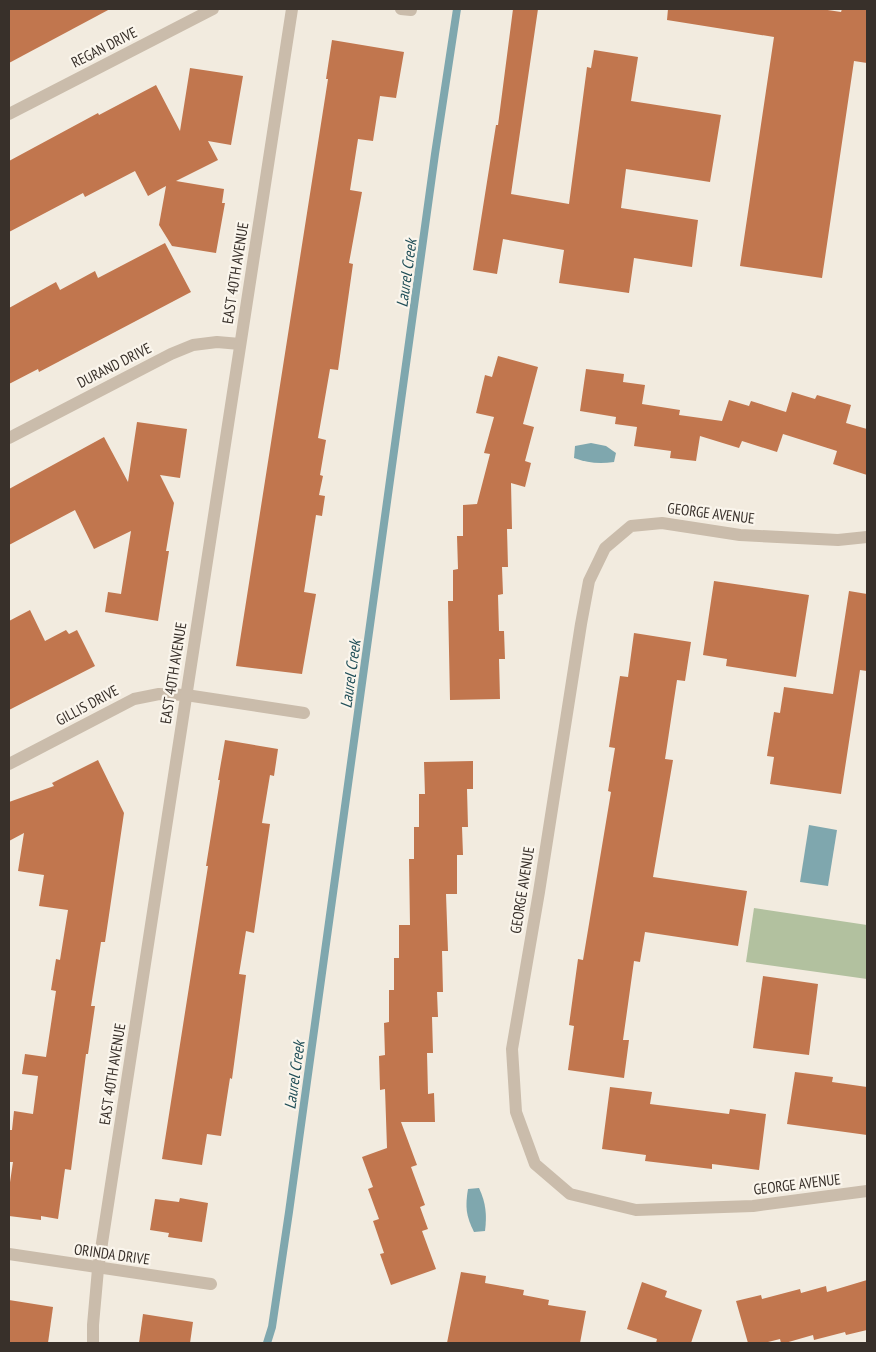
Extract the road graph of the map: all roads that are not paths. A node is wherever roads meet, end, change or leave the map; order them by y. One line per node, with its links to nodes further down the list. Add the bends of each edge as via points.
1 (213, 9): 3 (street, REGAN DRIVE)
2 (292, 9): 4 (street, EAST 40TH AVENUE)
3 (9, 114)
4 (240, 344): 5 (street, DURAND DRIVE, via 194,344); 7 (street, EAST 40TH AVENUE)
5 (9, 438)
6 (867, 537): 10 (street, GEORGE AVENUE, via 838,540 740,535 662,523 631,526 605,548 589,581 581,624 512,1049 516,1112 534,1164 570,1194 636,1210 753,1206)
7 (186, 695): 8 (street, GILLIS DRIVE); 9 (street, GILLIS DRIVE, via 159,694 134,698); 12 (street, EAST 40TH AVENUE)
8 (304, 713)
9 (9, 764)
10 (867, 1190)
11 (9, 1254): 12 (street, ORINDA DRIVE)
12 (98, 1269): 13 (street, ORINDA DRIVE); 14 (street, EAST 40TH AVENUE)
13 (211, 1284)
14 (93, 1343)

